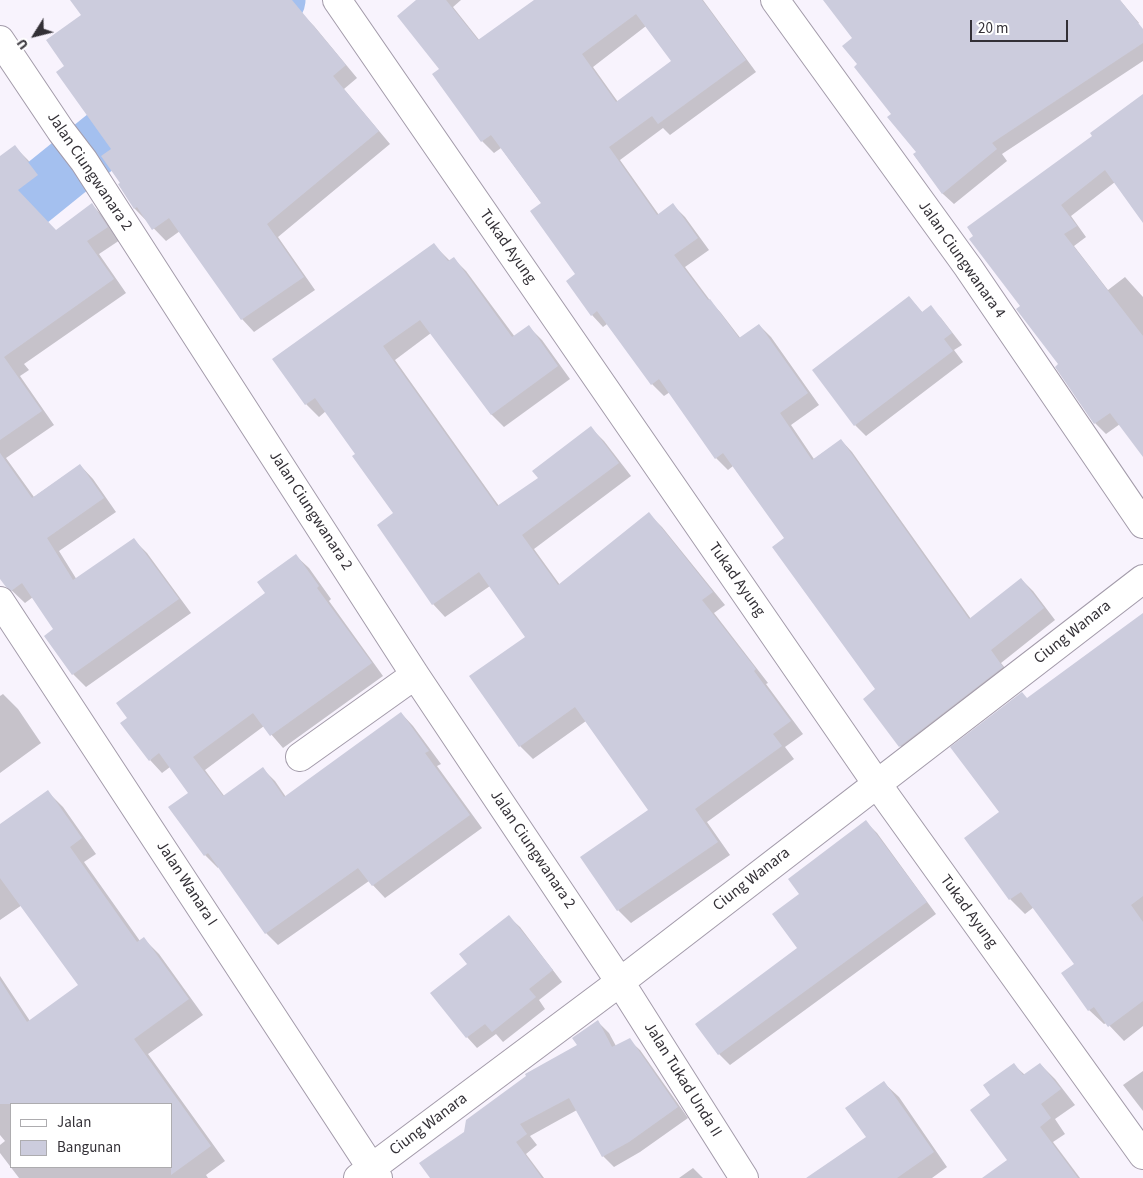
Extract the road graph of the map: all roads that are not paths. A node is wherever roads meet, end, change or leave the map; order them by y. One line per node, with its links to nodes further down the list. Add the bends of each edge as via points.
1 (337, 0): 9 (street, Tukad Ayung)
2 (774, 0): 4 (street, Jalan Ciungwanara 4, via 962,259)
3 (0, 40): 7 (street, Jalan Ciungwanara 2, via 84,161)
4 (1143, 524)
5 (1143, 579): 9 (street, Ciung Wanara)
6 (0, 600): 12 (street, Jalan Wanara I)
7 (416, 675): 8 (street); 10 (street, Jalan Ciungwanara 2)
8 (300, 757)
9 (877, 784): 10 (street, Ciung Wanara); 11 (street, Tukad Ayung)
10 (620, 982): 12 (street, Ciung Wanara); 13 (street, Jalan Tukad Unda II)
11 (1143, 1155)
12 (369, 1175)
13 (744, 1178)

